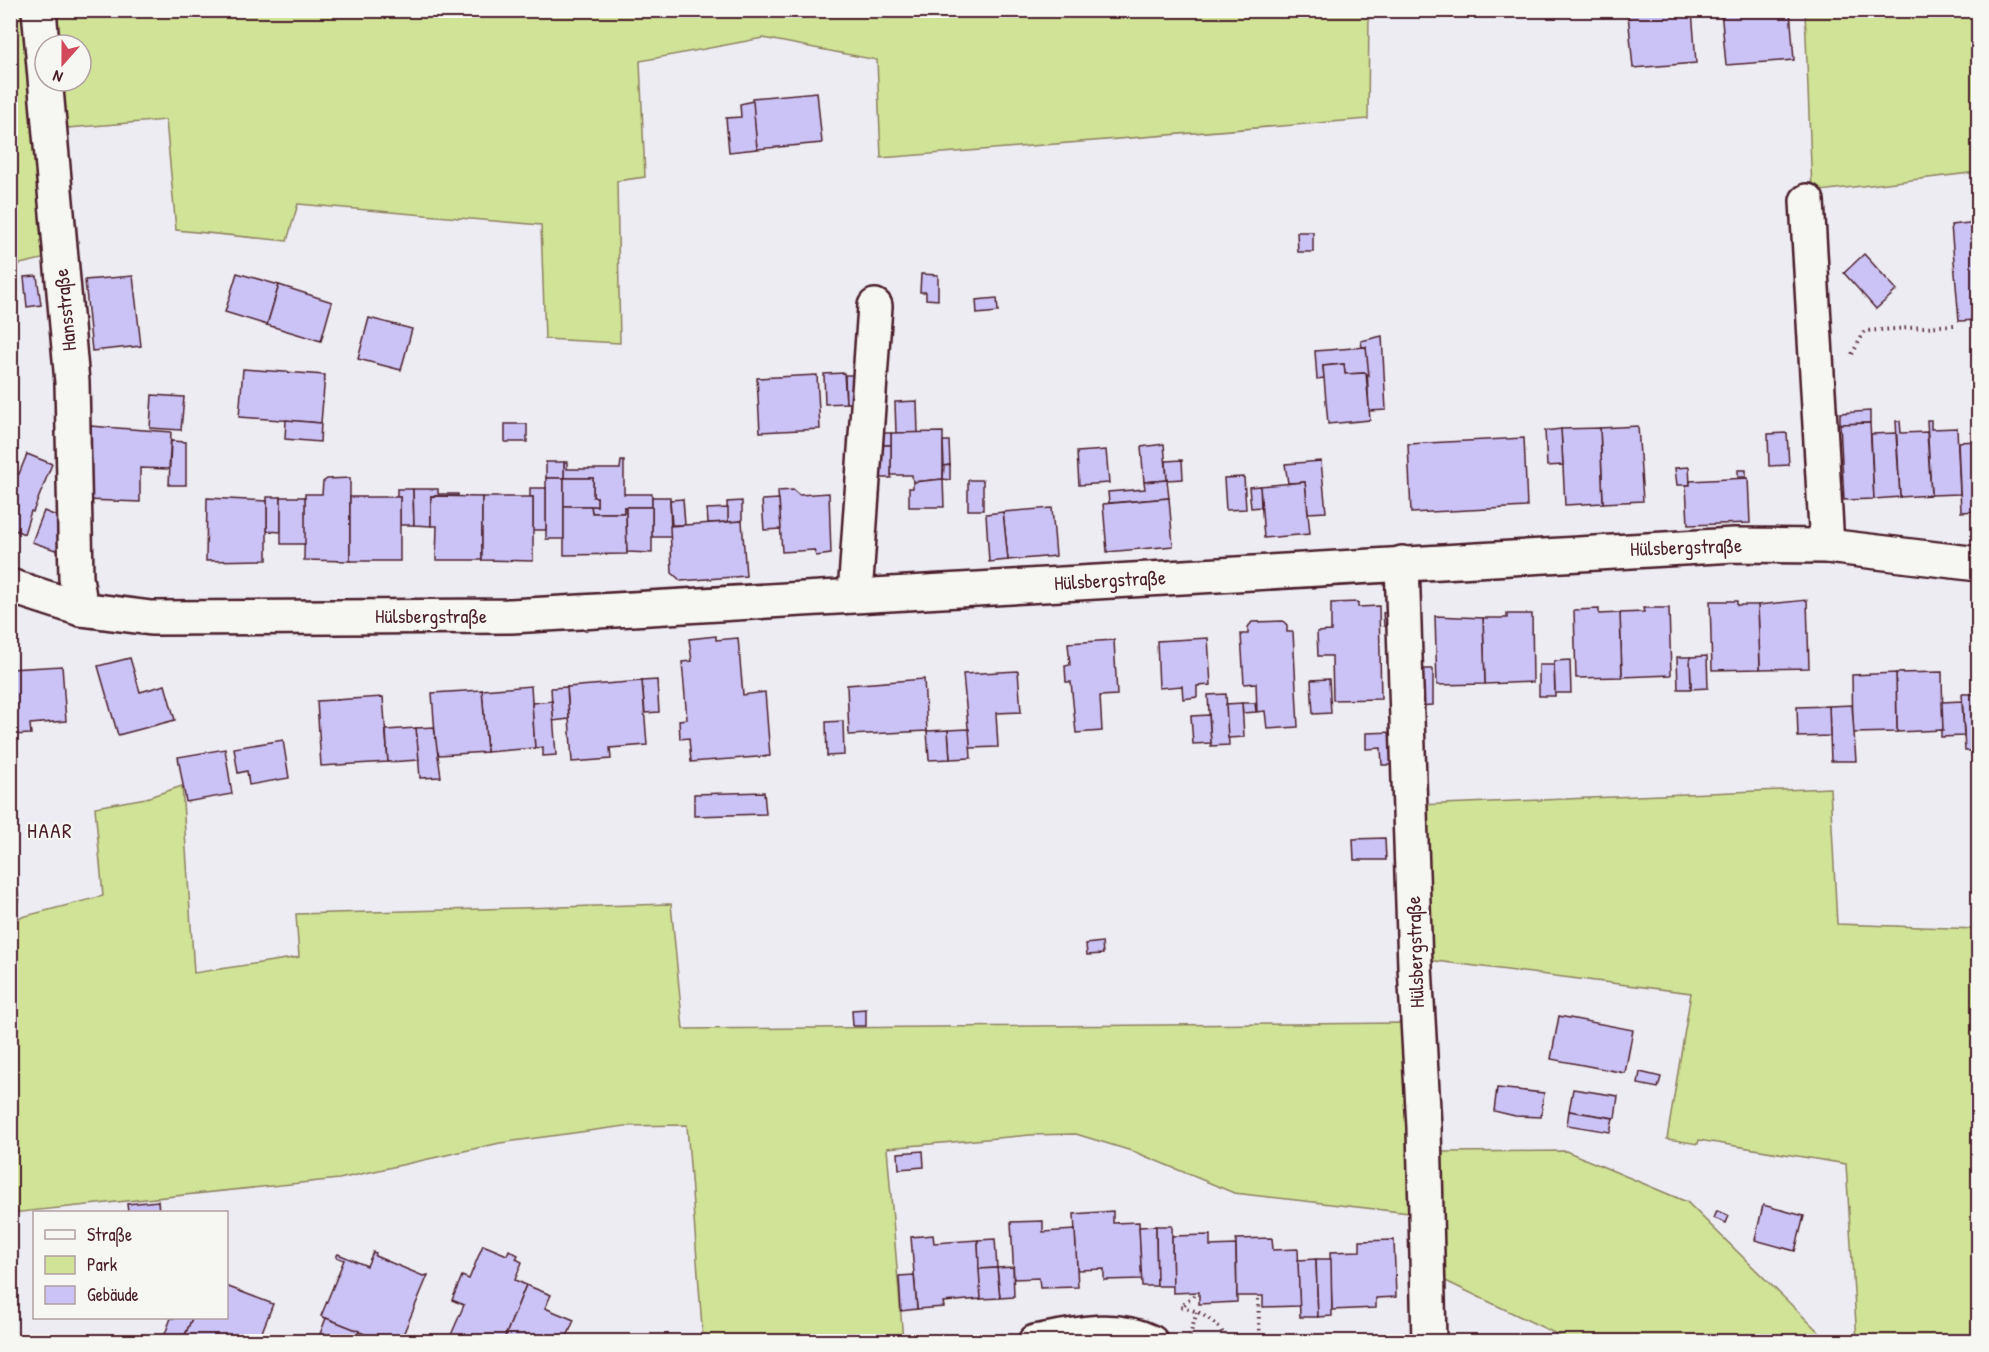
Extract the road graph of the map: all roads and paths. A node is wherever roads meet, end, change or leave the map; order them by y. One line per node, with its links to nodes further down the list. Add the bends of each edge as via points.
1 (39, 10): 11 (street, Hansstraße, via 72,382 76,578)
2 (1807, 201): 6 (street)
3 (874, 306): 10 (street)
4 (1954, 325): 5 (path, via 1864,331)
5 (1847, 362)
6 (1827, 546): 7 (street, Hülsbergstraße, via 1734,545); 8 (street, Hülsbergstraße)
7 (1402, 562): 10 (street, Hülsbergstraße); 20 (street, Hülsbergstraße, via 1414,966 1425,1138)
8 (1978, 564)
9 (10, 586): 11 (street, Hülsbergstraße)
10 (855, 595): 11 (street, Hülsbergstraße, via 511,616 151,618)
11 (81, 609)
12 (1194, 1295): 14 (path, via 1181,1307)
13 (1258, 1299): 19 (path)
14 (1197, 1312): 17 (path); 18 (path, via 1222,1329)
15 (1035, 1341): 16 (street, via 1094,1331)
16 (1151, 1341)
17 (1188, 1341)
18 (1228, 1341)
19 (1260, 1341)
20 (1429, 1341)

